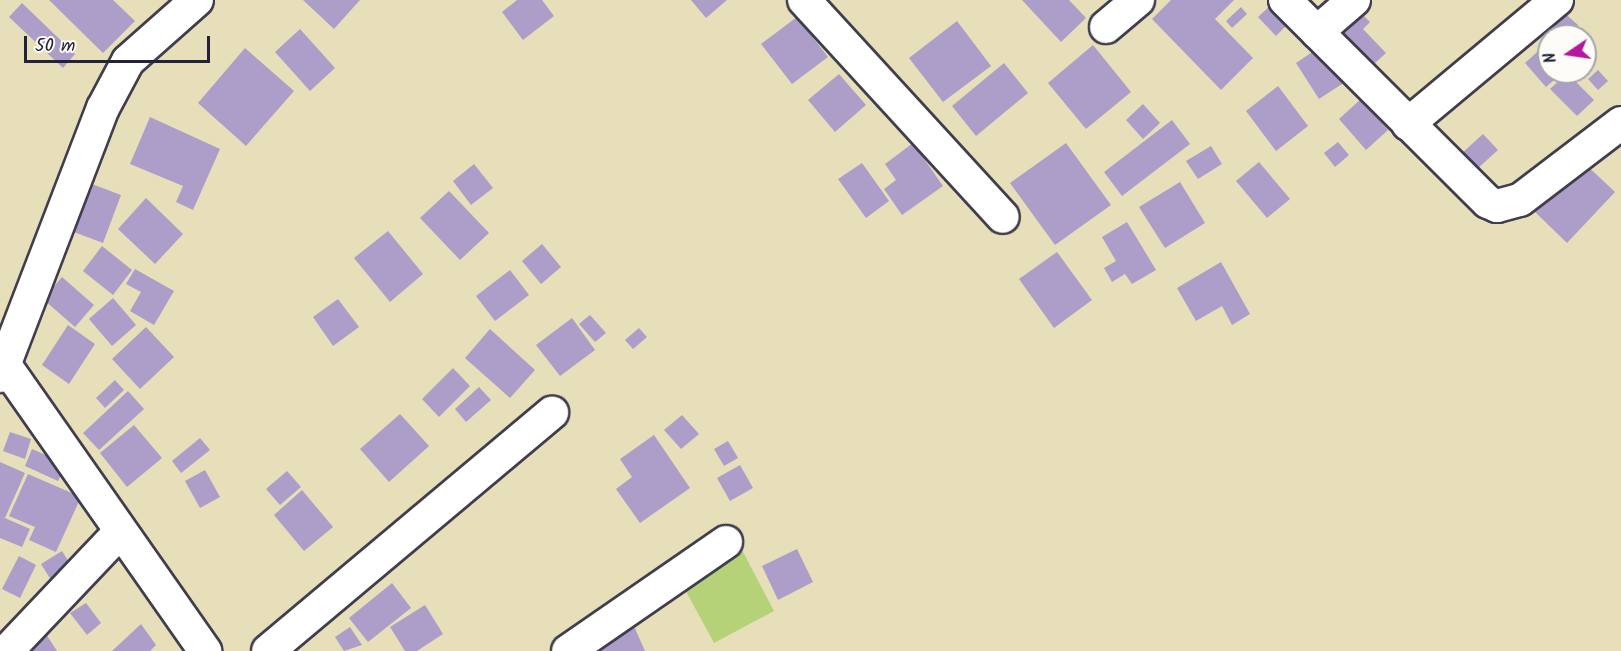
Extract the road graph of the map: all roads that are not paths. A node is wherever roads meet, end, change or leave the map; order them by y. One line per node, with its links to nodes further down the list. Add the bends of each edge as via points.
1 (197, 0): 12 (street, via 128,61 103,108)
2 (804, 0): 11 (street)
3 (1138, 0): 7 (street)
4 (1285, 0): 8 (street)
5 (1354, 0): 8 (street)
6 (1557, 0): 10 (street)
7 (1106, 27)
8 (1317, 32): 10 (street)
9 (1621, 123): 10 (street, via 1520,200 1497,206 1488,202)
10 (1408, 124)
11 (1004, 217)
12 (2, 366): 14 (street)
13 (552, 413): 18 (street)
14 (119, 533): 16 (street); 17 (street)
15 (726, 542): 19 (street)
16 (7, 651)
17 (206, 651)
18 (268, 651)
19 (568, 651)

